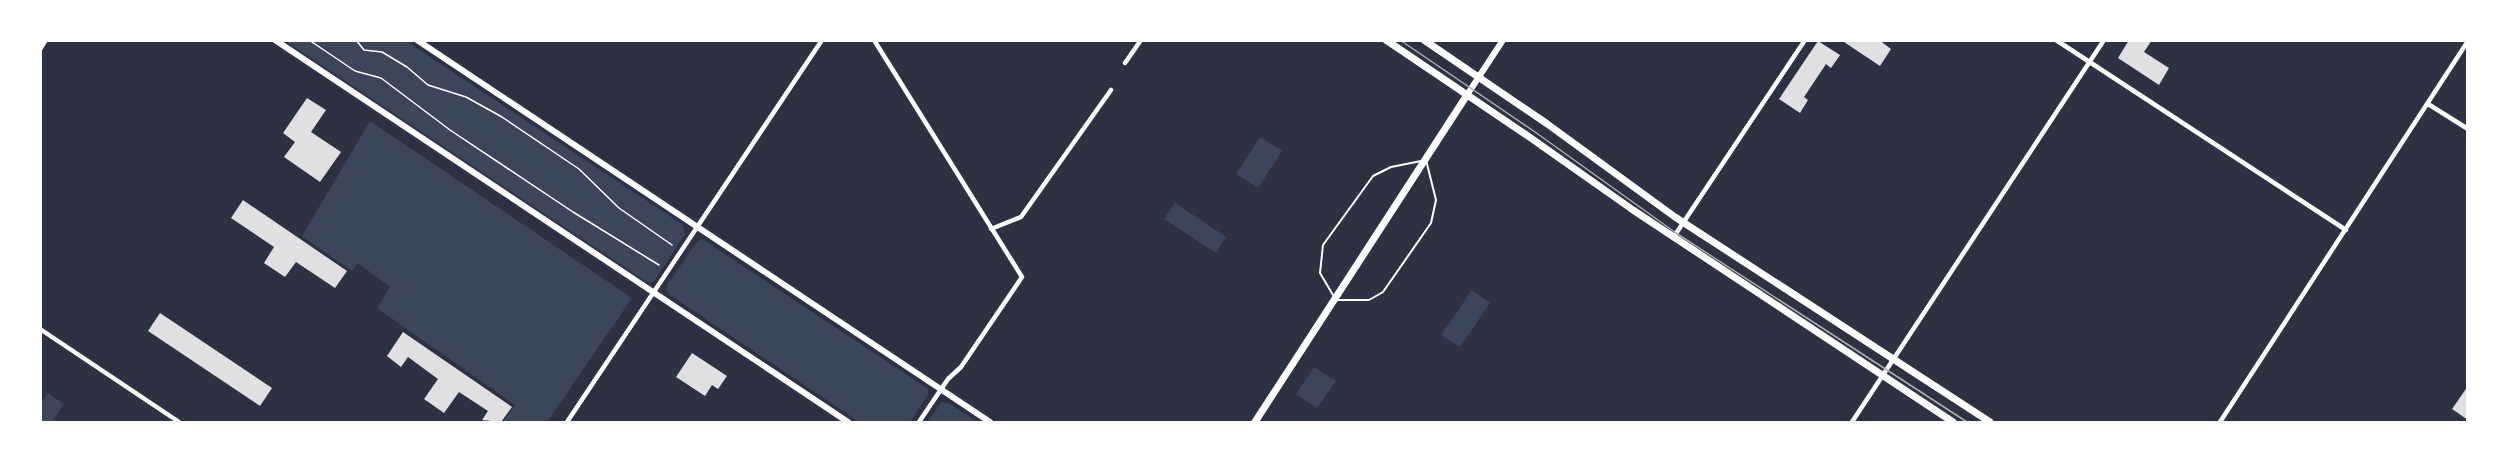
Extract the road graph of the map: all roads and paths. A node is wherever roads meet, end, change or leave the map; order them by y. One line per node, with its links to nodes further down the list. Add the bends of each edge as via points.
1 (45, 40): 16 (street)
2 (275, 40): 32 (street)
3 (309, 40): 31 (path, via 356,71 381,78 450,130)
4 (356, 40): 30 (path, via 364,50 382,52 428,85 466,97 502,117 579,169 619,208)
5 (417, 40): 26 (street)
6 (822, 40): 26 (street)
7 (874, 40): 27 (street)
8 (1141, 40): 18 (street)
9 (1386, 40): 21 (main road)
10 (1424, 40): 19 (main road)
11 (1503, 40): 19 (street)
12 (1805, 40): 25 (street)
13 (2056, 40): 17 (street)
14 (2103, 40): 17 (street)
15 (2468, 41): 22 (street)
16 (40, 48)
17 (2089, 62): 28 (street); 35 (street)
18 (1125, 63)
19 (1479, 77): 21 (street); 25 (main road)
20 (1111, 90): 27 (street, via 1022,218)
21 (1467, 95): 24 (main road); 29 (main road)
22 (2428, 104): 23 (street); 28 (street)
23 (2468, 129)
24 (1426, 160): 33 (main road); 33 (lane, via 1436,200 1431,223 1388,288 1373,299); 33 (lane, via 1384,169 1373,176 1323,245 1320,273)
25 (1683, 223): 29 (street); 35 (main road)
26 (698, 227): 32 (street); 37 (street)
27 (992, 229): 37 (street, via 1022,277 962,367)
28 (2346, 230): 47 (street)
29 (1674, 238): 36 (main road)
30 (672, 245)
31 (659, 265)
32 (653, 293): 39 (street); 40 (street)
33 (1336, 300): 43 (main road)
34 (40, 329): 38 (street)
35 (1893, 359): 36 (street); 46 (main road)
36 (1882, 375): 44 (street); 45 (main road)
37 (941, 390): 41 (street); 42 (street)
38 (179, 423)
39 (567, 423)
40 (848, 423)
41 (919, 423)
42 (990, 423)
43 (1255, 423)
44 (1852, 423)
45 (1953, 423)
46 (1990, 423)
47 (2220, 423)

